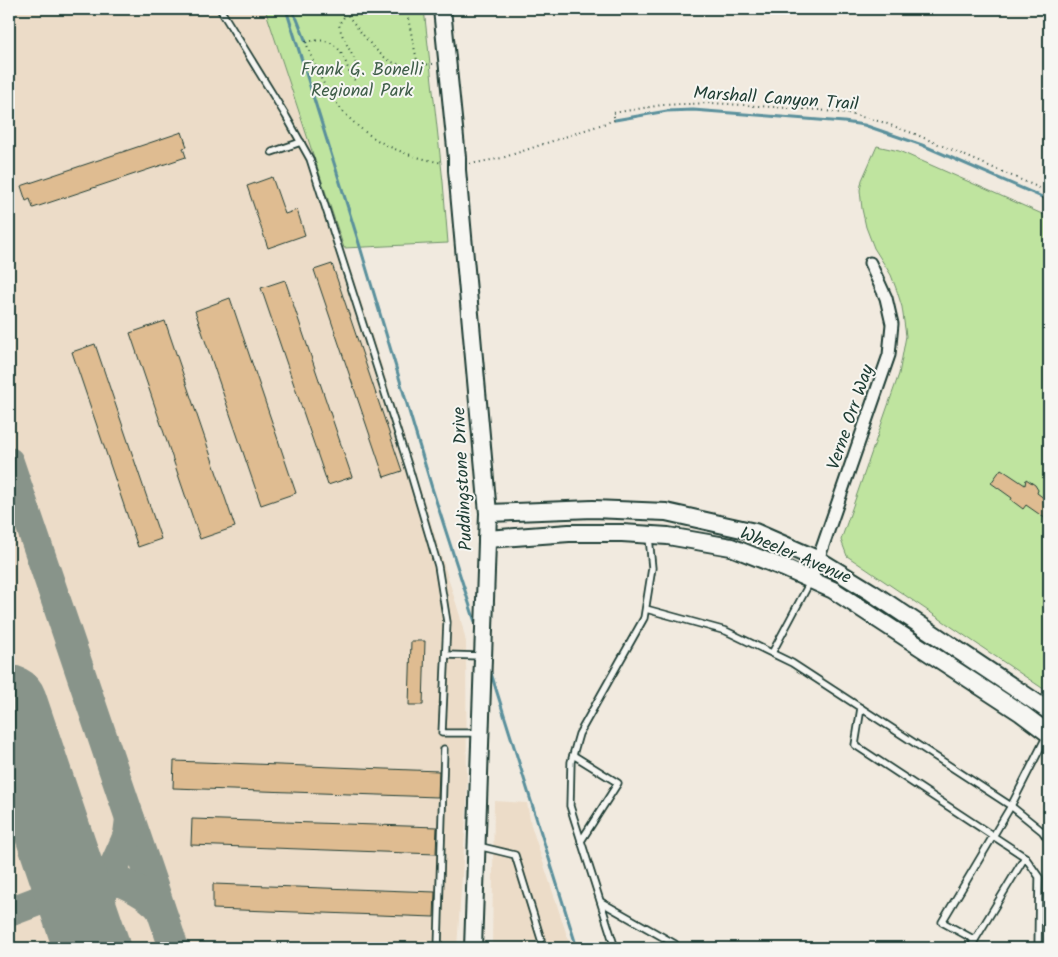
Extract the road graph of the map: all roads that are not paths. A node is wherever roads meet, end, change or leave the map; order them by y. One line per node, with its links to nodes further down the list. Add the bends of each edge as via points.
1 (220, 9): 3 (lane)
2 (442, 9): 6 (street, Puddingstone Drive)
3 (301, 142): 4 (lane); 13 (lane, via 310,159 349,278 438,566 448,622)
4 (272, 152)
5 (870, 263): 9 (street, Verne Orr Way, via 886,298 892,324 889,355)
6 (488, 513): 8 (street, Puddingstone Drive); 9 (street, Wheeler Avenue, via 593,509 666,512 754,532)
7 (649, 535): 8 (street, Wheeler Avenue, via 569,534); 10 (street, Wheeler Avenue, via 731,548); 11 (lane, via 652,568)
8 (487, 539): 14 (street, Puddingstone Drive)
9 (819, 560): 10 (street, Verne Orr Way); 16 (street, Wheeler Avenue)
10 (811, 580): 12 (lane); 17 (street, Wheeler Avenue, via 874,616)
11 (646, 609): 12 (lane, via 726,631); 20 (lane, via 579,734)
12 (772, 653): 15 (lane)
13 (446, 655): 14 (lane); 18 (lane, via 442,733)
14 (483, 656): 18 (street, Puddingstone Drive)
15 (862, 708): 21 (lane); 22 (lane, via 856,745)
16 (1049, 711)
17 (1049, 732): 21 (lane)
18 (480, 733): 25 (street, Puddingstone Drive)
19 (444, 750): 30 (lane)
20 (573, 755): 24 (lane, via 570,806); 24 (lane, via 618,783)
21 (1011, 806): 22 (lane); 23 (lane)
22 (994, 837): 26 (lane); 29 (lane, via 942,922)
23 (1049, 840)
24 (581, 841): 27 (lane)
25 (476, 845): 28 (lane, via 515,855); 31 (street, Puddingstone Drive)
26 (1025, 858): 29 (lane); 35 (lane, via 1039,877)
27 (601, 902): 32 (lane); 33 (lane, via 675,944)
28 (541, 939)
29 (975, 940): 34 (lane)
30 (438, 948)
31 (473, 948)
32 (615, 948)
33 (672, 948)
34 (970, 948)
35 (1038, 948)

